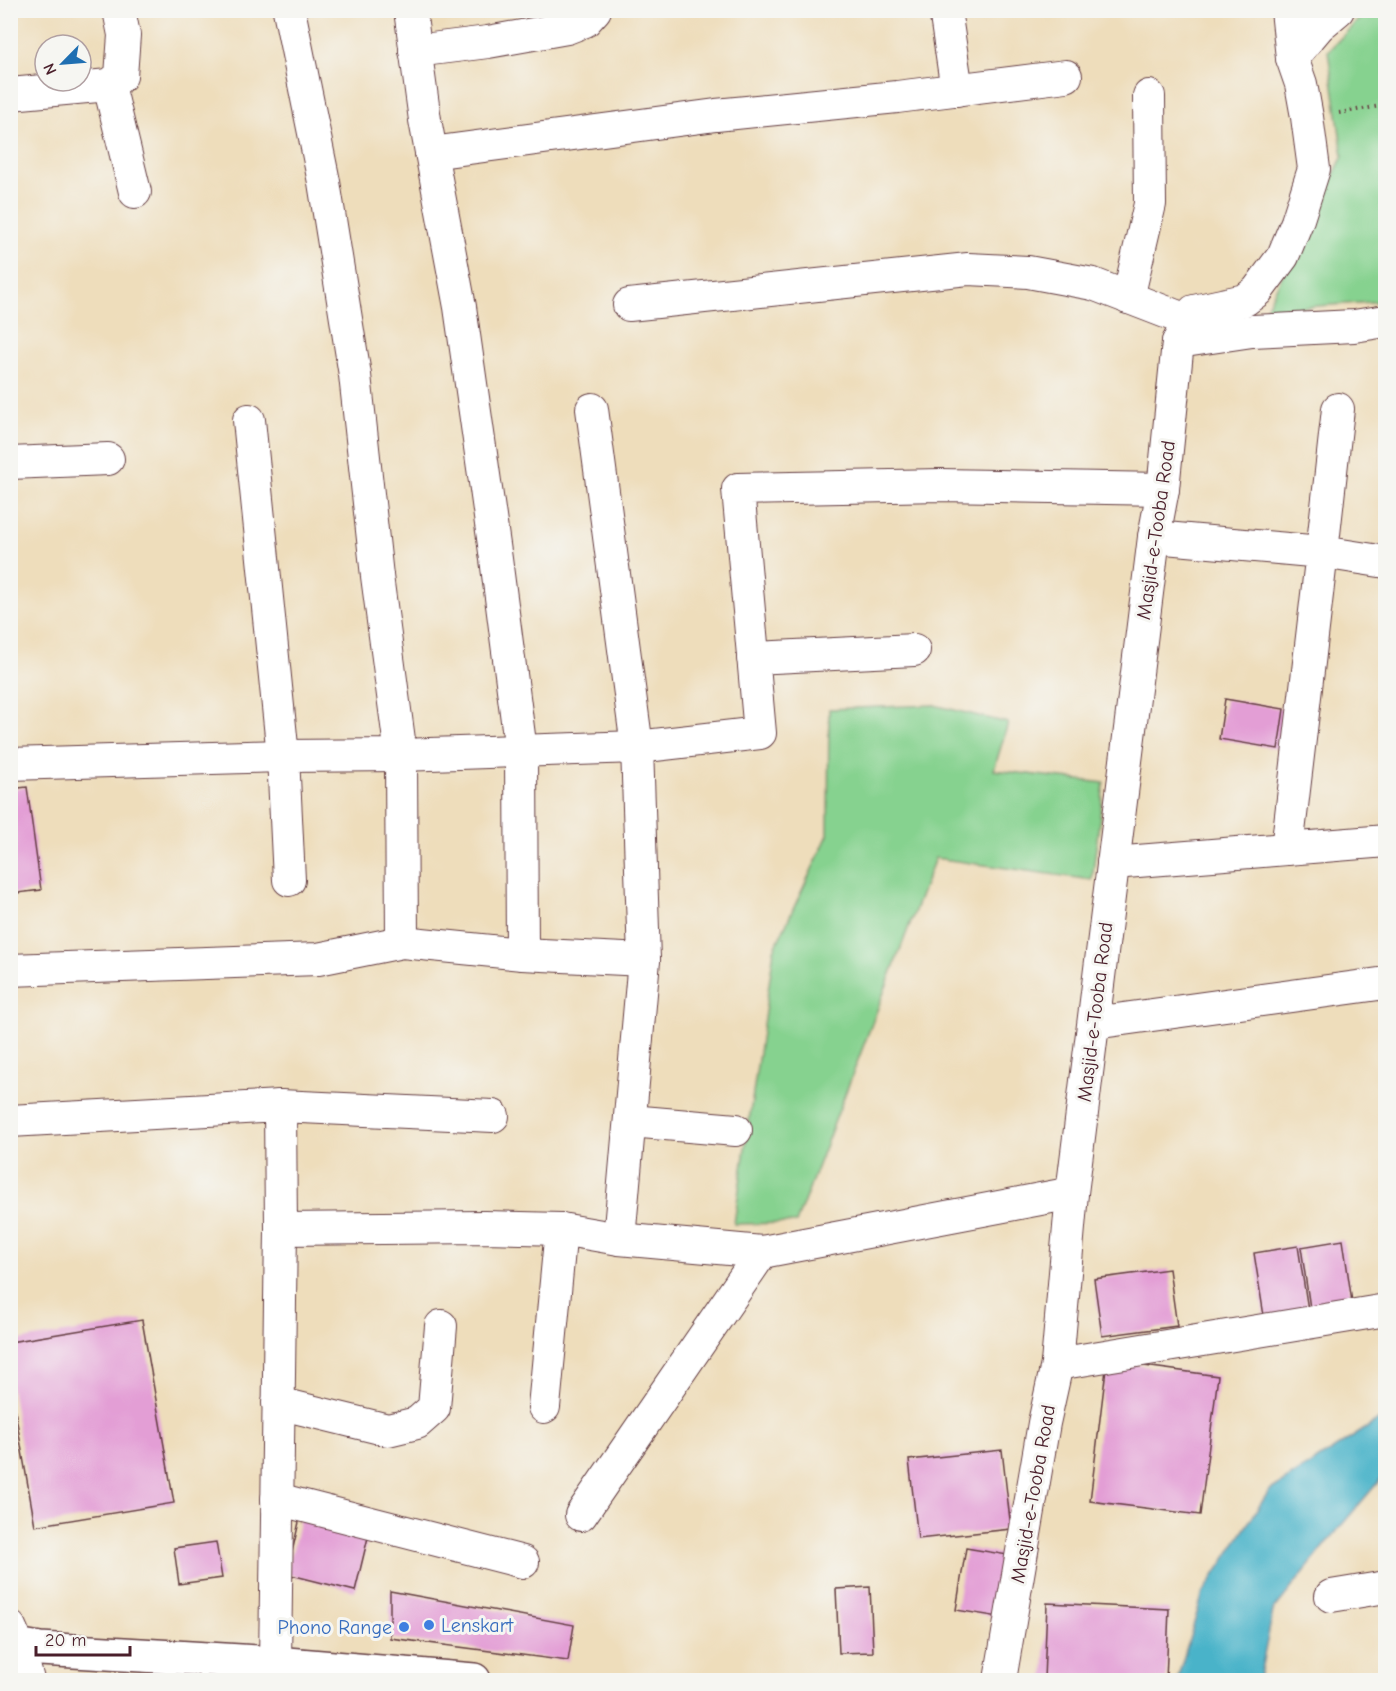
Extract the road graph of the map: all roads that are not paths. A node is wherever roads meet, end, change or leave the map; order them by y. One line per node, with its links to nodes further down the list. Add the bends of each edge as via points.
1 (119, 10): 11 (street, via 124,34 121,75)
2 (289, 10): 34 (street, via 324,182 355,375)
3 (410, 10): 8 (street)
4 (595, 10): 8 (street, via 585,21 567,28)
5 (945, 10): 12 (street)
6 (1287, 10): 9 (street)
7 (1338, 10): 9 (street)
8 (415, 51): 15 (street)
9 (1292, 58): 20 (street, via 1301,84 1314,170 1298,222 1283,256 1257,291 1245,300 1194,311)
10 (1066, 76): 12 (street)
11 (109, 85): 13 (street); 16 (street)
12 (957, 90): 15 (street, via 716,115)
13 (10, 94)
14 (1149, 96): 17 (street, via 1150,204)
15 (431, 153): 33 (street, via 459,307)
16 (135, 192)
17 (1128, 298): 18 (street, via 1093,284 1028,272 968,269); 20 (street)
18 (629, 305)
19 (1386, 321): 20 (street, via 1354,326)
20 (1184, 332): 26 (street, Masjid-e-Tooba Road)
21 (1338, 408): 28 (street)
22 (592, 409): 32 (street)
23 (249, 420): 35 (street)
24 (108, 459): 25 (street)
25 (10, 463)
26 (1162, 489): 27 (street, Masjid-e-Tooba Road); 31 (street, via 941,485 738,489)
27 (1154, 537): 28 (street); 39 (street, Masjid-e-Tooba Road)
28 (1322, 552): 29 (street); 38 (street)
29 (1386, 562)
30 (914, 650): 31 (street)
31 (753, 658): 32 (street, via 760,733)
32 (638, 747): 33 (street); 43 (street)
33 (521, 751): 34 (street); 42 (street)
34 (402, 755): 35 (street); 41 (street)
35 (283, 756): 36 (street); 40 (street)
36 (10, 764)
37 (1386, 841): 38 (street)
38 (1287, 849): 39 (street)
39 (1113, 863): 46 (street, Masjid-e-Tooba Road)
40 (290, 880)
41 (402, 942): 42 (street); 44 (street, via 318,959)
42 (522, 954): 43 (street)
43 (644, 960): 50 (street)
44 (10, 970)
45 (1386, 983): 46 (street)
46 (1094, 1023): 52 (street, Masjid-e-Tooba Road)
47 (280, 1106): 48 (street); 49 (street); 53 (street)
48 (493, 1116)
49 (10, 1121)
50 (630, 1121): 51 (street); 55 (street)
51 (735, 1130)
52 (1072, 1193): 56 (street); 59 (street, Masjid-e-Tooba Road)
53 (281, 1229): 54 (street); 60 (street)
54 (561, 1229): 55 (street); 61 (street)
55 (619, 1239): 56 (street)
56 (762, 1252): 63 (street)
57 (1386, 1310): 59 (street)
58 (441, 1326): 60 (street, via 434,1408 417,1423 388,1430)
59 (1057, 1364): 71 (street, Masjid-e-Tooba Road)
60 (278, 1403): 62 (street)
61 (544, 1407)
62 (277, 1499): 64 (street); 68 (street)
63 (581, 1515)
64 (523, 1562)
65 (1386, 1587): 66 (street)
66 (1331, 1596)
67 (13, 1639): 68 (main road, via 40,1649); 69 (street)
68 (275, 1663): 70 (main road)
69 (28, 1680)
70 (474, 1680)
71 (1000, 1680)

